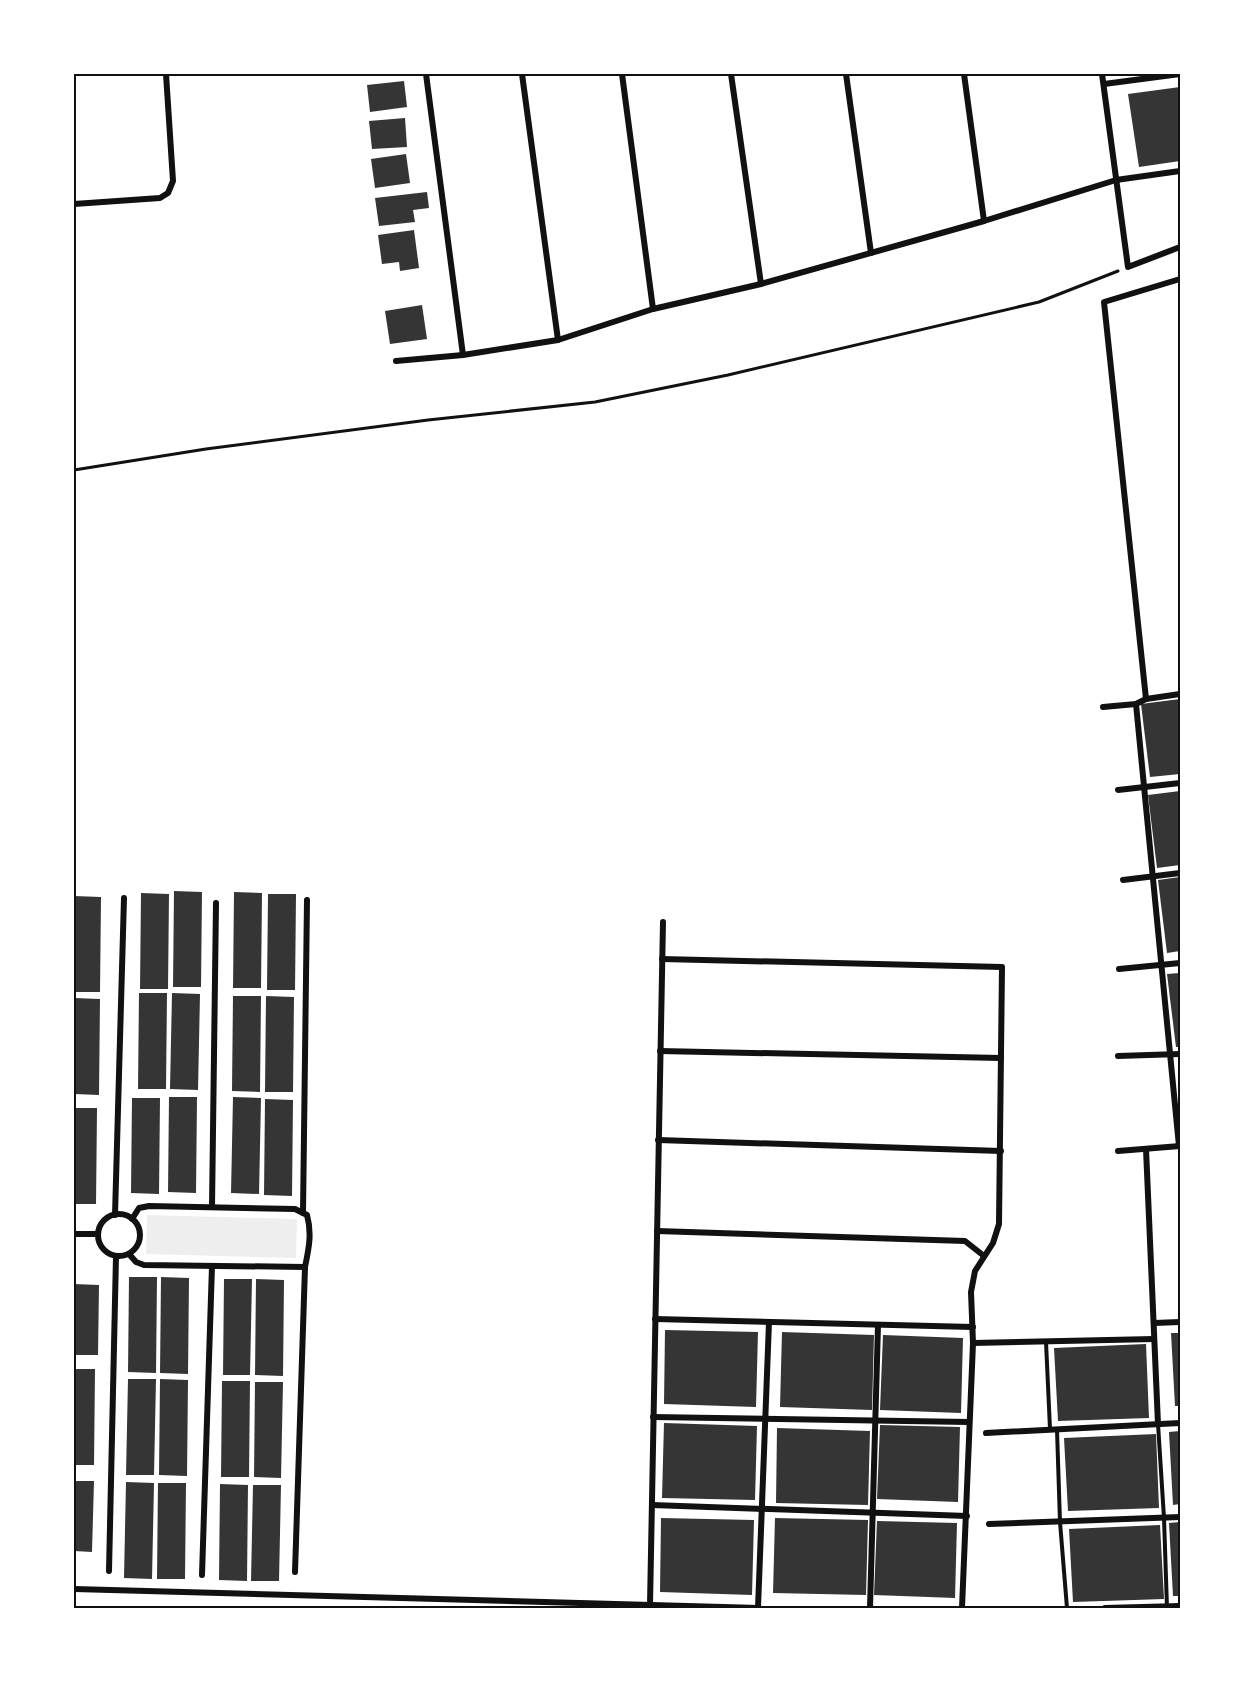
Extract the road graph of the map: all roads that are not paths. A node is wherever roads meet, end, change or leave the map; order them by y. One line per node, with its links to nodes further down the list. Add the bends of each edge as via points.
1 (166, 74): 13 (street, via 173,181 168,193 160,198)
2 (426, 74): 21 (street)
3 (522, 74): 20 (street)
4 (622, 74): 19 (street)
5 (731, 74): 18 (street)
6 (846, 74): 16 (street)
7 (964, 74): 14 (street)
8 (1102, 74): 10 (street)
9 (1180, 74): 10 (street)
10 (1104, 84): 12 (street)
11 (1180, 171): 12 (street)
12 (1116, 180): 14 (street); 15 (street, via 1128,267)
13 (74, 204)
14 (984, 221): 16 (street)
15 (1180, 247)
16 (871, 252): 18 (street)
17 (1180, 279): 24 (street, via 1104,302)
18 (761, 284): 19 (street)
19 (653, 309): 20 (street)
20 (558, 340): 21 (street)
21 (463, 355): 22 (street)
22 (396, 361)
23 (1180, 694): 24 (street)
24 (1146, 699): 25 (street)
25 (1136, 704): 26 (street); 28 (street)
26 (1103, 707)
27 (1180, 783): 28 (street)
28 (1144, 787): 29 (street); 31 (street)
29 (1118, 790)
30 (1180, 873): 31 (street)
31 (1153, 876): 32 (street); 39 (street)
32 (1123, 880)
33 (124, 898): 53 (street)
34 (307, 900): 52 (street)
35 (216, 903): 51 (street)
36 (663, 922): 37 (street)
37 (662, 958): 41 (street); 45 (street, via 1002,968)
38 (1180, 963): 39 (street)
39 (1162, 966): 40 (street); 43 (street)
40 (1119, 969)
41 (660, 1051): 45 (street); 46 (street)
42 (1180, 1053): 43 (street)
43 (1170, 1054): 44 (street); 47 (street)
44 (1118, 1056)
45 (1001, 1058): 49 (street)
46 (658, 1140): 49 (street); 55 (street)
47 (1180, 1146): 48 (street)
48 (1146, 1149): 50 (street); 66 (street)
49 (1001, 1151): 60 (street, via 999,1224)
50 (1118, 1151)
51 (212, 1207): 52 (street, via 295,1209); 54 (street, via 149,1206 139,1208)
52 (303, 1213): 62 (street, via 310,1226)
53 (115, 1215): 54 (street); 56 (street, via 106,1218)
54 (132, 1219): 58 (street, via 140,1237)
55 (657, 1231): 60 (street, via 965,1241); 63 (street)
56 (98, 1233): 57 (street); 59 (street, via 104,1250)
57 (74, 1234)
58 (129, 1254): 59 (street); 61 (street, via 144,1265)
59 (116, 1256): 88 (street)
60 (984, 1256): 68 (street, via 975,1271 971,1292)
61 (212, 1266): 62 (street); 90 (street)
62 (305, 1267): 89 (street)
63 (655, 1319): 64 (street); 72 (street)
64 (769, 1322): 67 (street); 73 (street)
65 (1180, 1322): 66 (street)
66 (1154, 1323): 69 (street)
67 (878, 1325): 68 (street); 74 (street)
68 (972, 1327): 70 (street)
69 (1154, 1339): 71 (street); 77 (street)
70 (973, 1342): 71 (street); 75 (street)
71 (1046, 1342): 78 (lane)
72 (653, 1417): 73 (street); 80 (street)
73 (765, 1419): 74 (street); 81 (street)
74 (875, 1420): 75 (street); 82 (street)
75 (969, 1422): 83 (street)
76 (1180, 1423): 77 (street)
77 (1158, 1424): 78 (street); 85 (lane)
78 (1054, 1430): 79 (street); 86 (lane)
79 (987, 1433)
80 (652, 1505): 81 (street); 92 (street)
81 (762, 1509): 82 (street); 95 (street)
82 (873, 1512): 83 (street); 96 (street)
83 (967, 1516): 97 (street)
84 (1180, 1517): 85 (street)
85 (1164, 1518): 86 (street); 94 (lane)
86 (1060, 1522): 87 (street); 98 (lane)
87 (989, 1524)
88 (109, 1571)
89 (295, 1572)
90 (202, 1575)
91 (74, 1589): 92 (street)
92 (650, 1605): 95 (street)
93 (1180, 1606): 94 (street)
94 (1167, 1607): 99 (street)
95 (758, 1608)
96 (870, 1608)
97 (962, 1608)
98 (1067, 1608)
99 (1105, 1608)

